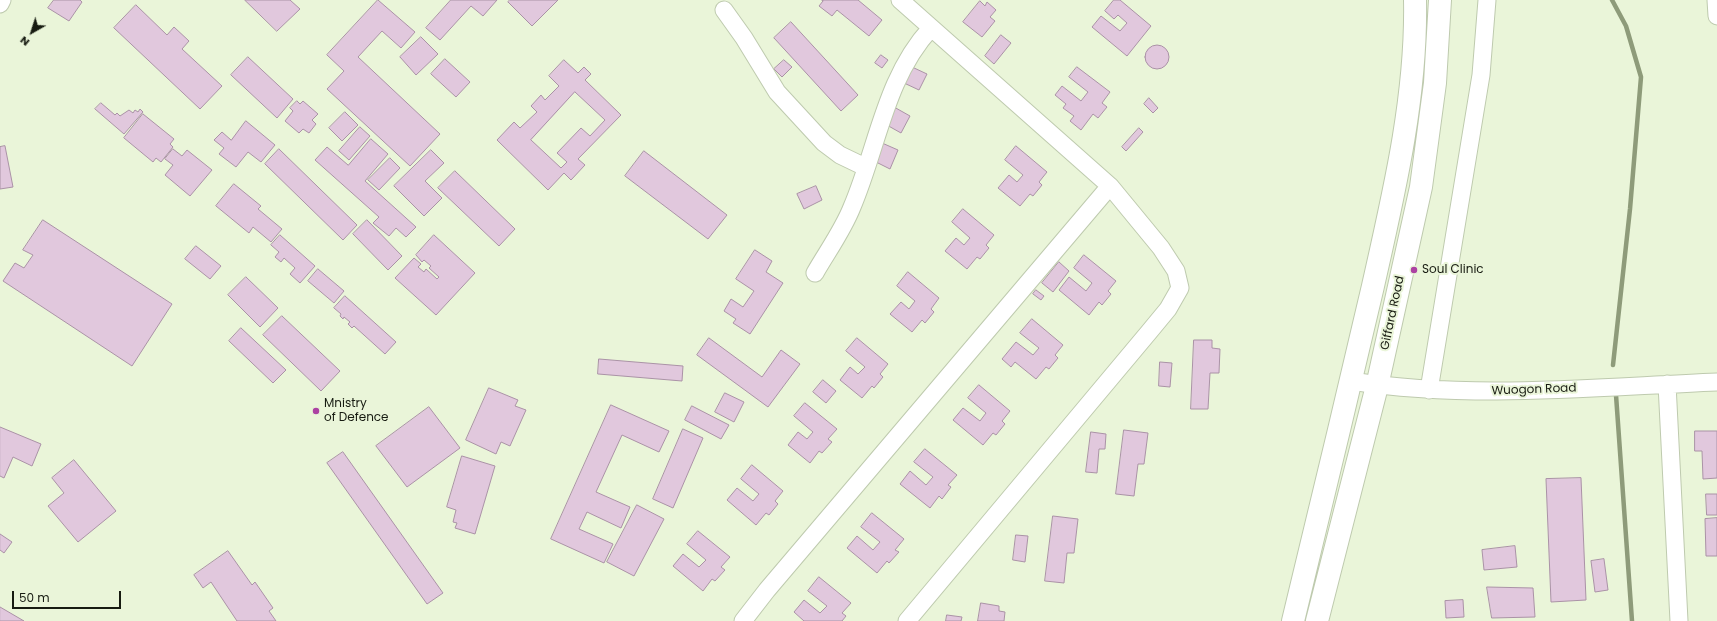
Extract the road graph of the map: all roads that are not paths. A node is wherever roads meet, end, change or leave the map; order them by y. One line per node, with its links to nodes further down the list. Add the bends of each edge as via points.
1 (2, 0): 7 (street)
2 (900, 0): 10 (street)
3 (1415, 0): 14 (main road, via 1410,88 1393,197)
4 (1440, 0): 17 (main road, Giffard Road, via 1435,83 1421,187)
5 (1487, 0): 18 (street, via 1481,75)
6 (1716, 0): 9 (street)
7 (0, 4)
8 (724, 10): 11 (street, via 777,92 824,143 840,156)
9 (1717, 16)
10 (932, 28): 11 (street, via 918,42 890,93); 12 (street)
11 (865, 167): 13 (street, via 852,208)
12 (1110, 186): 19 (street); 20 (street, via 1161,248 1176,271 1180,288 1168,309)
13 (815, 273)
14 (1351, 382): 17 (street, Wuogon Road); 21 (main road)
15 (1717, 382): 16 (street, Wuogon Road)
16 (1667, 384): 18 (street, Wuogon Road, via 1517,392); 23 (street)
17 (1377, 386): 18 (street, Wuogon Road); 22 (main road, Giffard Road)
18 (1429, 390)
19 (743, 621)
20 (907, 621)
21 (1293, 621)
22 (1317, 621)
23 (1678, 621)

